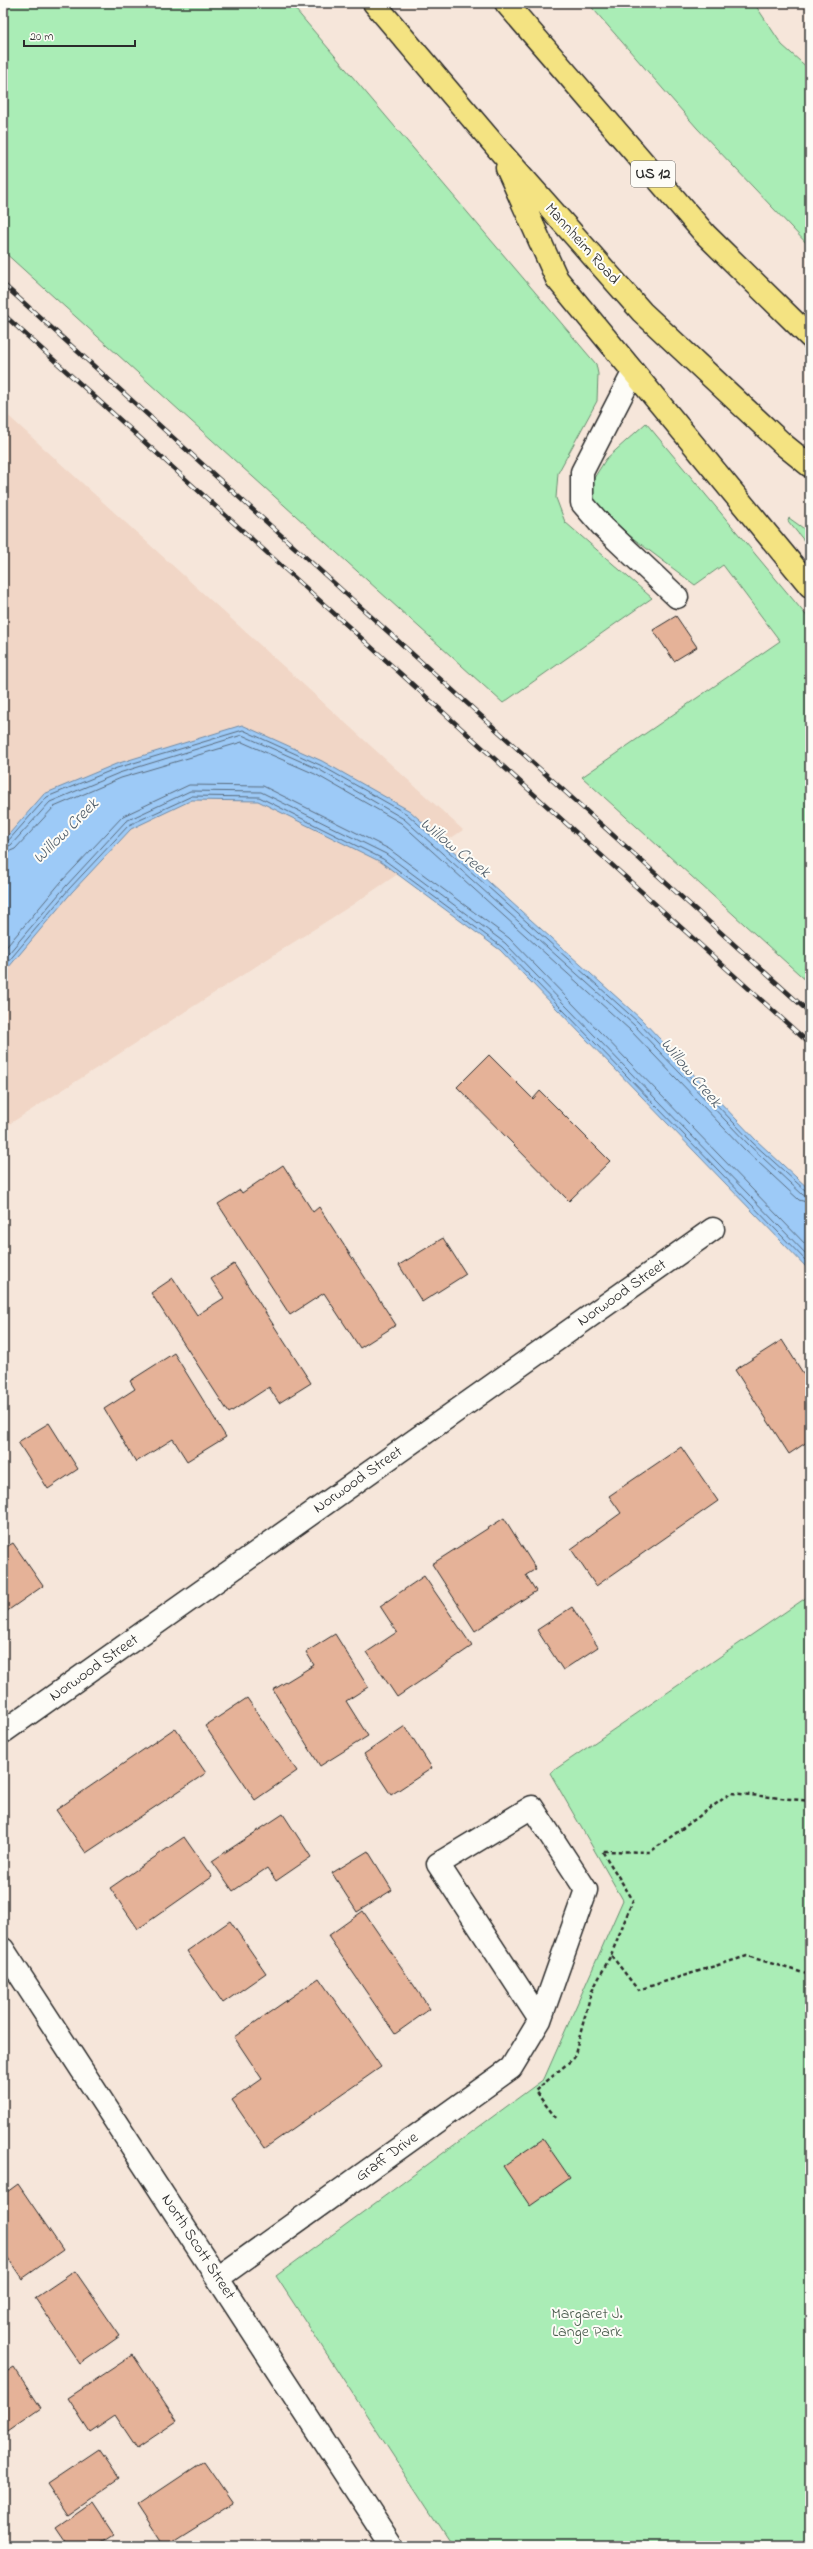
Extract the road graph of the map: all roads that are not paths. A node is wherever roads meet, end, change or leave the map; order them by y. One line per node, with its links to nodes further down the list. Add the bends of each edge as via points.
1 (374, 3): 3 (main road, Mannheim Road)
2 (506, 3): 4 (main road, US 12, via 705,234)
3 (498, 149): 5 (main road, via 557,280); 6 (main road, Mannheim Road, via 642,312 784,445)
4 (810, 337)
5 (633, 373): 7 (main road); 8 (street, via 582,472 582,503 603,527)
6 (810, 466)
7 (810, 586)
8 (677, 597)
9 (713, 1229): 10 (street, Norwood Street)
10 (3, 1732)
11 (3, 1949): 13 (street, North Scott Street)
12 (540, 2020): 12 (street, Graff Drive, via 438,1864 532,1807 586,1890); 13 (street, Graff Drive, via 511,2068)
13 (218, 2278): 14 (street, North Scott Street)
14 (392, 2546)

